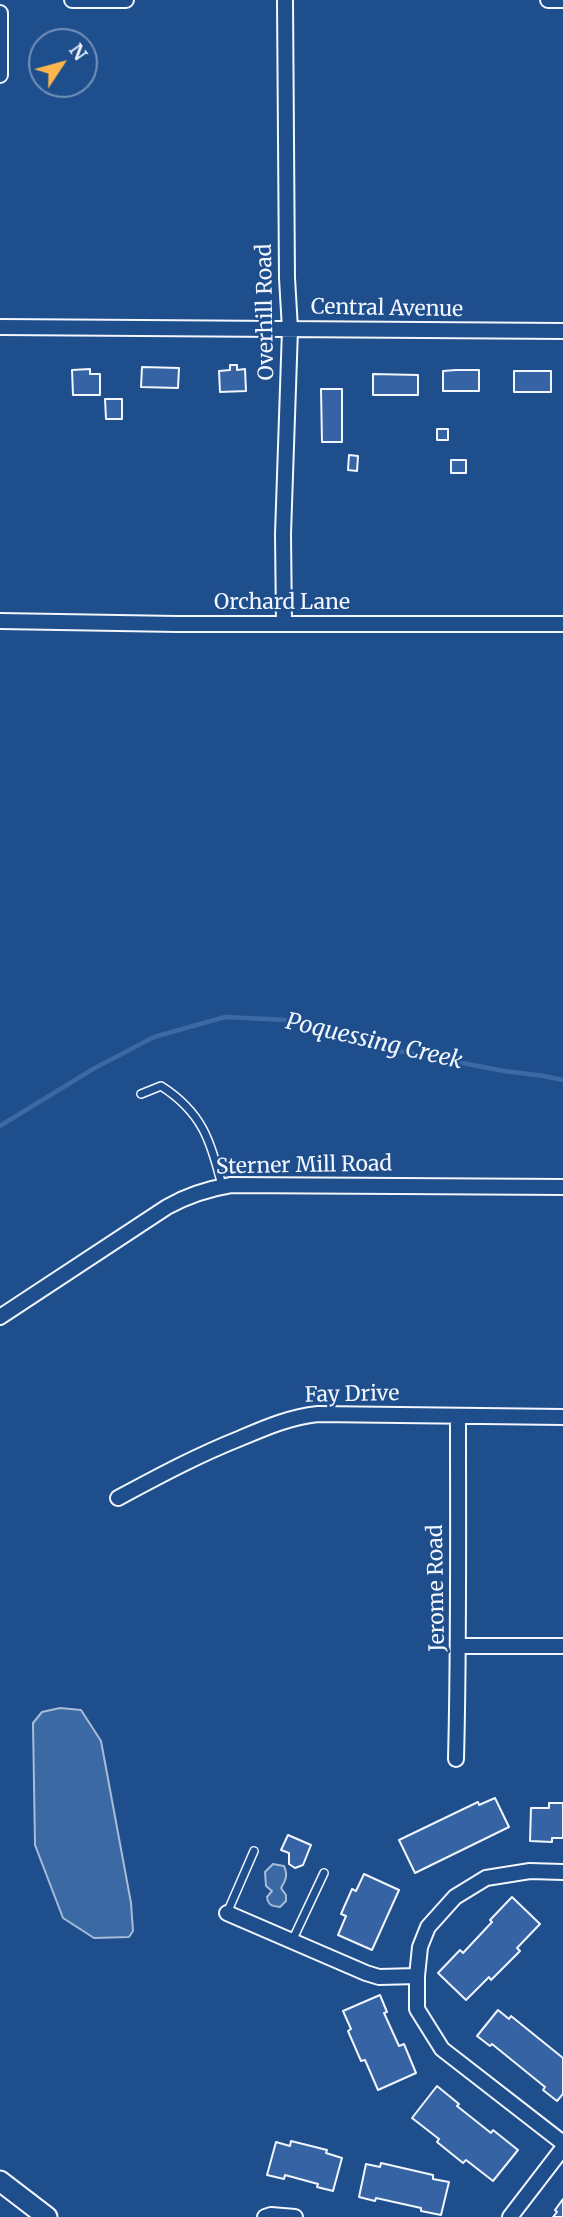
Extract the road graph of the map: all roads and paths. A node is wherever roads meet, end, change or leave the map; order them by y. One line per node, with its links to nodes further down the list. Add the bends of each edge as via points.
1 (72, 0): 2 (street)
2 (126, 0)
3 (285, 0): 9 (street, Overhill Road)
4 (548, 0): 5 (street)
5 (563, 0)
6 (0, 13): 7 (street)
7 (0, 75)
8 (0, 327): 9 (street, Central Avenue)
9 (290, 329): 10 (street, Central Avenue); 12 (street, Overhill Road)
10 (563, 331)
11 (0, 621): 12 (street, Orchard Lane)
12 (284, 624): 13 (street, Orchard Lane)
13 (563, 624)
14 (141, 1094): 15 (lane, via 161,1086 191,1110 214,1150)
15 (222, 1186): 16 (street, Sterner Mill Road); 17 (street, Sterner Mill Road, via 204,1189 167,1207)
16 (563, 1187)
17 (0, 1317)
18 (458, 1417): 19 (street, Fay Drive); 20 (street, Fay Drive, via 300,1416 200,1454); 21 (street, Jerome Road)
19 (563, 1417)
20 (118, 1497)
21 (459, 1646): 22 (street); 23 (street, Jerome Road)
22 (563, 1646)
23 (456, 1759)
24 (254, 1851): 27 (lane)
25 (563, 1872): 29 (street, via 530,1871 486,1878 455,1897 428,1927)
26 (324, 1873): 28 (lane)
27 (227, 1913): 28 (street)
28 (292, 1941): 29 (street, via 379,1977)
29 (417, 1976): 30 (street, via 417,2009 442,2049)
30 (563, 2145): 35 (street)
31 (0, 2181): 32 (main road)
32 (47, 2217)
33 (265, 2217): 34 (street)
34 (295, 2217)
35 (510, 2217)

